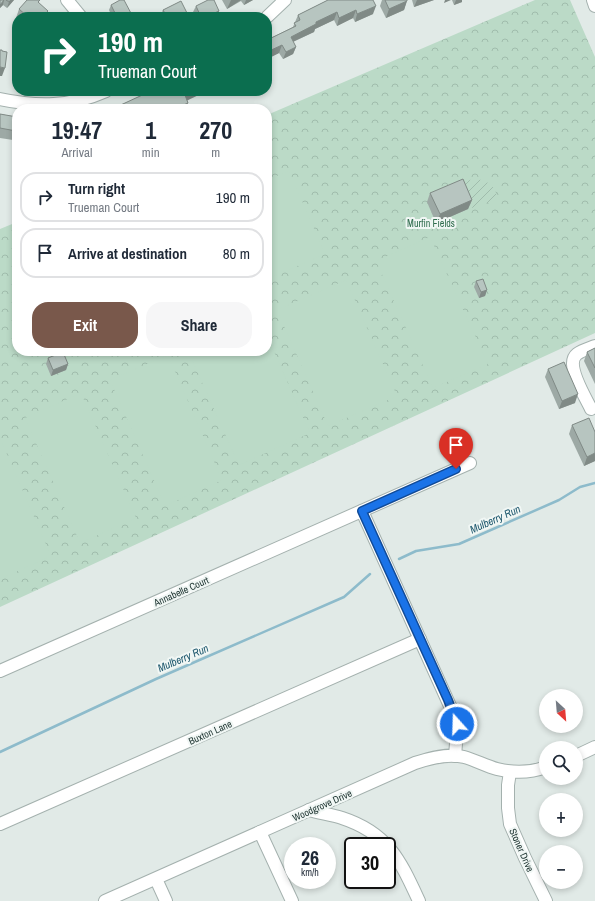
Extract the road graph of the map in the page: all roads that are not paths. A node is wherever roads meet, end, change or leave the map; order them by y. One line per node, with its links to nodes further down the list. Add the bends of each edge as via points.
1 (67, 0): 5 (street)
2 (285, 0): 6 (street)
3 (592, 0): 4 (street)
4 (595, 6)
5 (77, 12)
6 (272, 12)
7 (94, 96): 10 (street)
8 (0, 99): 9 (street)
9 (32, 104)
10 (60, 104)
11 (595, 346): 12 (street, via 577,354 572,364)
12 (591, 410)
13 (470, 463): 14 (street, Annabelle Court)
14 (362, 511): 15 (street); 16 (street, Annabelle Court)
15 (420, 639): 19 (street, via 455,717); 23 (street, Buxton Lane)
16 (0, 671)
17 (595, 747): 18 (street)
18 (583, 753)
19 (455, 756): 21 (street, Woodgrove Drive); 22 (street, Woodgrove Drive, via 415,763)
20 (539, 769): 21 (street, Woodgrove Drive)
21 (510, 772): 30 (street, Stoner Drive, via 510,824)
22 (309, 810): 24 (street, Woodgrove Drive); 29 (street, via 350,821 373,832 396,856)
23 (0, 824)
24 (260, 832): 25 (street, Woodgrove Drive); 28 (street)
25 (156, 878): 26 (street, Woodgrove Drive); 27 (street)
26 (106, 901)
27 (166, 901)
28 (292, 901)
29 (419, 901)
30 (546, 901)

